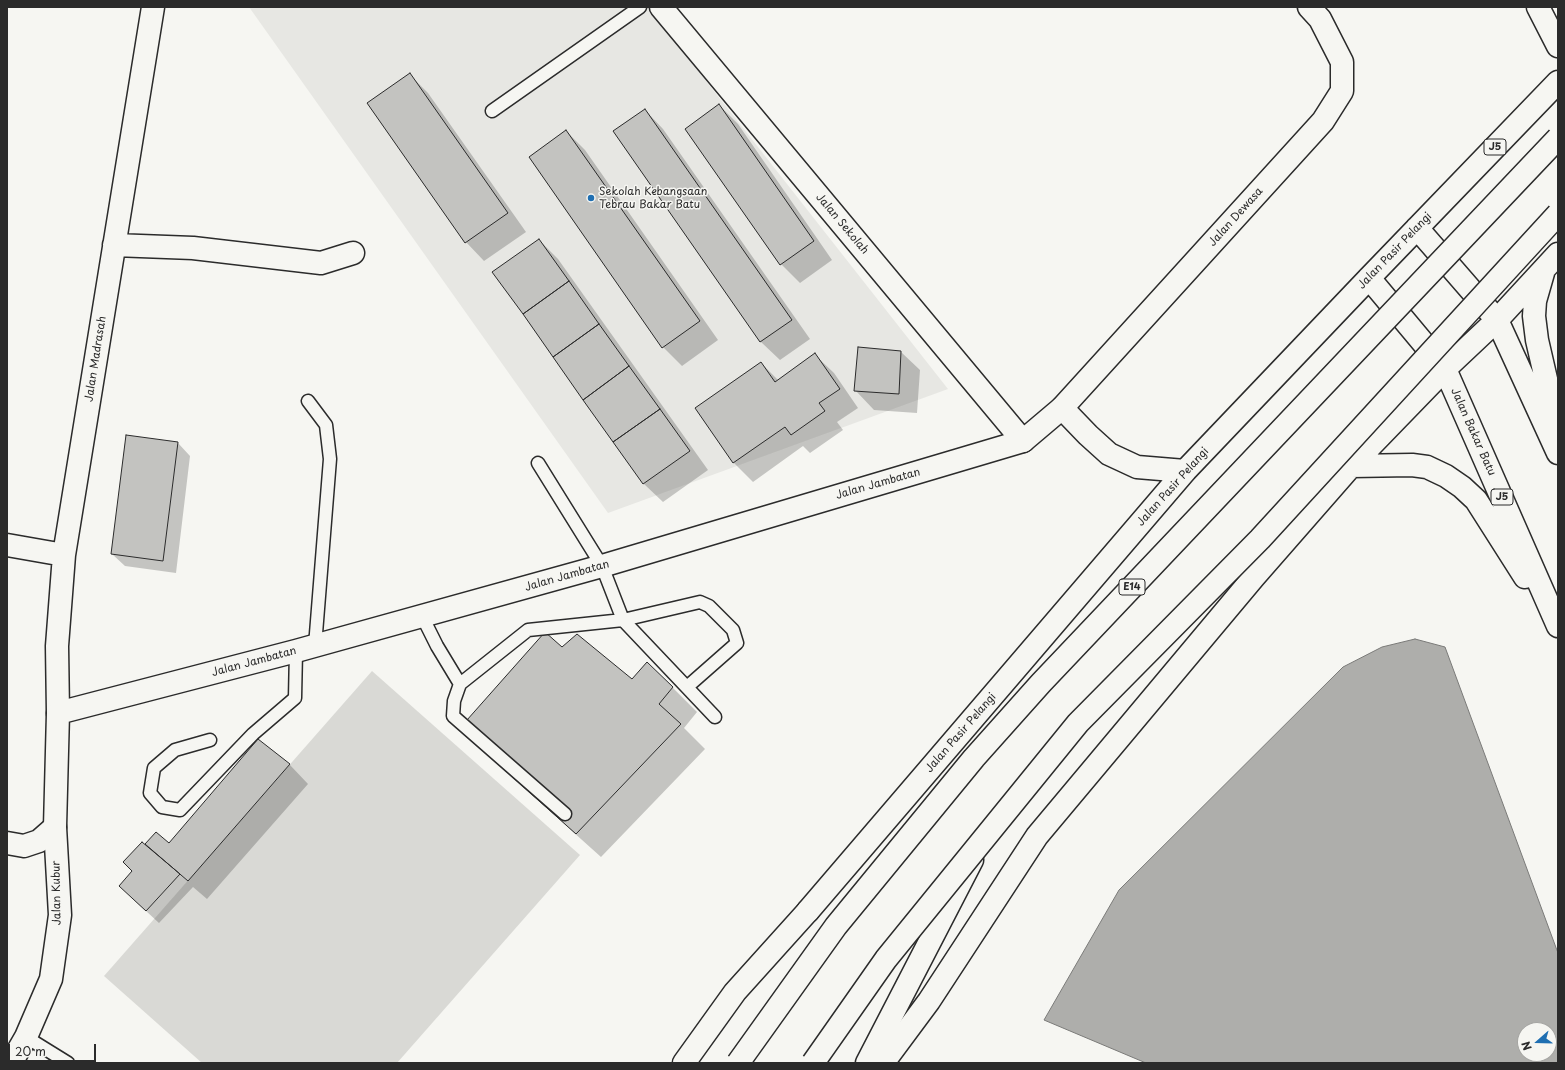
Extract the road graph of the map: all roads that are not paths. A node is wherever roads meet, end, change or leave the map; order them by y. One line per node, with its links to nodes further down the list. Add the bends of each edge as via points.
1 (153, 7): 12 (main road, Jalan Madrasah)
2 (640, 7): 8 (lane)
3 (661, 7): 21 (main road, Jalan Sekolah)
4 (1309, 7): 19 (main road, Jalan Dewasa, via 1320,19 1342,62 1342,91 1323,121)
5 (1538, 7): 6 (main road)
6 (1558, 46)
7 (1558, 82): 11 (main road, Jalan Pasir Pelangi / J5)
8 (492, 110)
9 (1558, 138): 46 (main road, E14, bridge, via 1041,683 974,758 836,926)
10 (1558, 214): 40 (main road, bridge, via 1260,539 1078,723)
11 (1417, 228): 15 (main road, Jalan Pasir Pelangi / J5); 16 (main road)
12 (114, 245): 13 (main road, via 193,248 321,263); 27 (main road, Jalan Madrasah)
13 (353, 253)
14 (1552, 261): 16 (main road); 20 (main road, via 1535,301 1534,316)
15 (1369, 278): 17 (main road, Jalan Bakar Batu / J5); 25 (main road, Jalan Pasir Pelangi)
16 (1497, 320): 17 (main road); 22 (main road)
17 (1445, 369): 24 (main road); 31 (main road, Jalan Bakar Batu / J5)
18 (308, 401): 32 (lane, via 326,425 330,459)
19 (1062, 408): 21 (main road, Jalan Jambatan); 25 (main road, via 1109,454 1137,467)
20 (1558, 431)
21 (1023, 442): 28 (main road, Jalan Jambatan)
22 (1558, 453)
23 (538, 463): 28 (lane)
24 (1351, 466): 31 (main road, via 1396,464 1426,467 1462,486 1476,500); 49 (main road, via 1249,583 1037,836 929,1001)
25 (1185, 471): 45 (main road, Jalan Pasir Pelangi, via 808,911 735,992)
26 (7, 545): 27 (main road)
27 (64, 555): 35 (main road, Jalan Madrasah, via 56,646)
28 (602, 566): 29 (main road, Jalan Jambatan); 30 (lane)
29 (422, 616): 32 (main road, Jalan Jambatan); 33 (lane)
30 (623, 620): 33 (lane, via 528,630); 34 (lane); 34 (lane, via 700,602 709,606 733,630 737,643)
31 (1558, 628)
32 (305, 648): 35 (main road, Jalan Jambatan); 37 (lane, via 296,698 253,734 180,810 162,807 150,793 154,768 175,750)
33 (460, 684): 38 (lane, via 454,701 453,716)
34 (687, 687): 36 (lane)
35 (58, 713): 39 (main road, Jalan Kubur)
36 (715, 717)
37 (210, 740)
38 (565, 814)
39 (55, 828): 41 (main road, via 39,841 24,846); 42 (main road, Jalan Kubur, via 60,915 51,979)
40 (982, 841): 47 (main road, bridge, via 886,959); 48 (main road, bridge)
41 (7, 843)
42 (26, 1038): 43 (main road, Jalan Kubur); 44 (lane)
43 (11, 1063)
44 (68, 1063)
45 (684, 1063)
46 (738, 1063)
47 (813, 1063)
48 (867, 1063)
49 (883, 1063)

